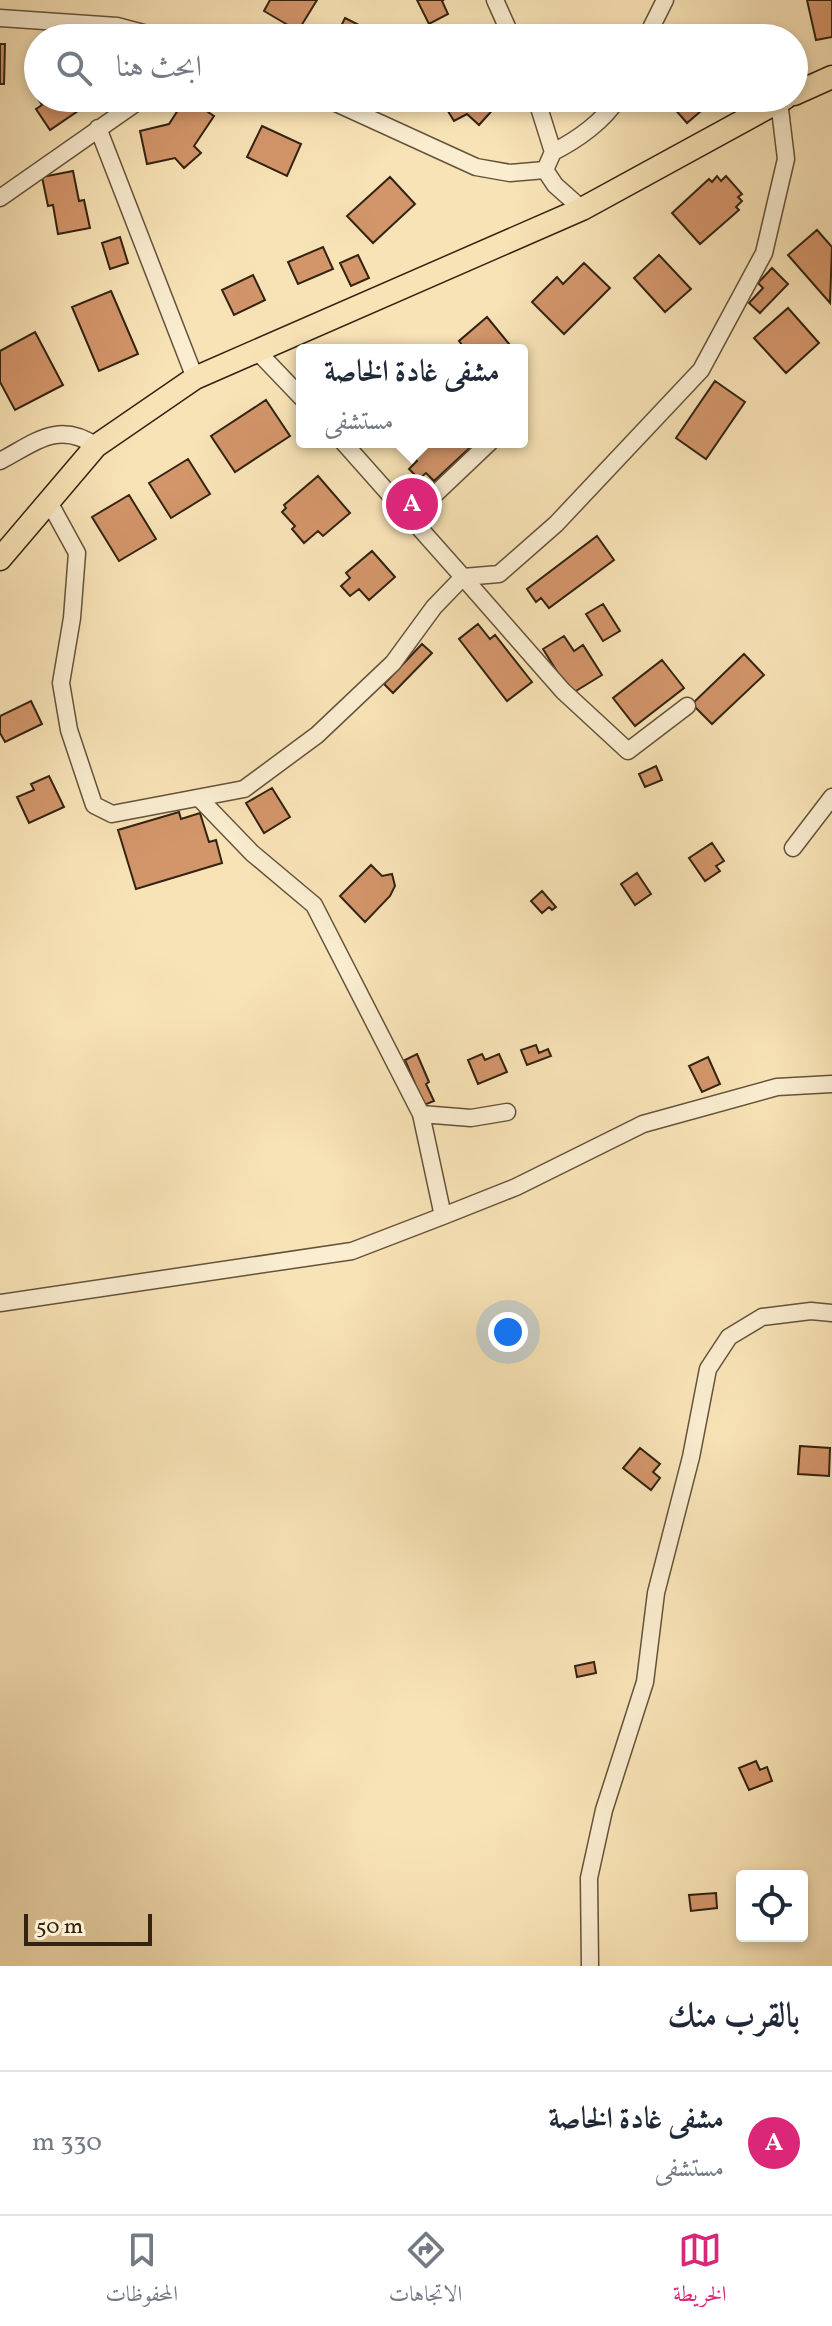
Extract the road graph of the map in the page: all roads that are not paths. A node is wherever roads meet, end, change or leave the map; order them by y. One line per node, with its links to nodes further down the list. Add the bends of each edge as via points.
1 (495, 0): 5 (street)
2 (665, 0): 6 (street)
3 (0, 18): 4 (street)
4 (88, 24)
5 (506, 24)
6 (653, 24)
7 (832, 77): 8 (main road)
8 (808, 88)
9 (122, 112): 15 (street)
10 (356, 112): 17 (street, via 476,167 510,173)
11 (540, 112): 16 (street)
12 (606, 112): 16 (street)
13 (760, 112): 19 (main road)
14 (786, 112): 30 (street, via 786,159 764,253 701,370 556,524 499,574)
15 (98, 128): 18 (street); 21 (street)
16 (553, 152): 17 (street)
17 (545, 170): 19 (street)
18 (0, 198)
19 (582, 209): 20 (main road)
20 (258, 352): 21 (main road); 22 (street)
21 (195, 378): 23 (main road)
22 (296, 392)
23 (96, 446): 26 (street, via 69,432 54,433); 27 (main road)
24 (348, 448): 28 (street)
25 (484, 448): 28 (street)
26 (0, 461)
27 (48, 500): 29 (main road); 33 (street, via 77,553 61,683 69,730 94,805 112,814)
28 (411, 517): 30 (street)
29 (0, 559)
30 (463, 577): 31 (street, via 563,691 628,751); 33 (street, via 393,663 317,735 244,789)
31 (687, 706)
32 (832, 797): 34 (street)
33 (199, 798): 37 (street, via 252,853 314,905)
34 (793, 848)
35 (832, 1084): 38 (street, via 777,1087 643,1124 516,1187)
36 (507, 1112): 37 (street, via 471,1118)
37 (421, 1114): 38 (street)
38 (443, 1216): 39 (street, via 352,1251)
39 (0, 1303)
40 (832, 1313): 41 (street, via 762,1317 729,1337 708,1369 656,1593 645,1682 604,1810 589,1878)
41 (590, 1966)

